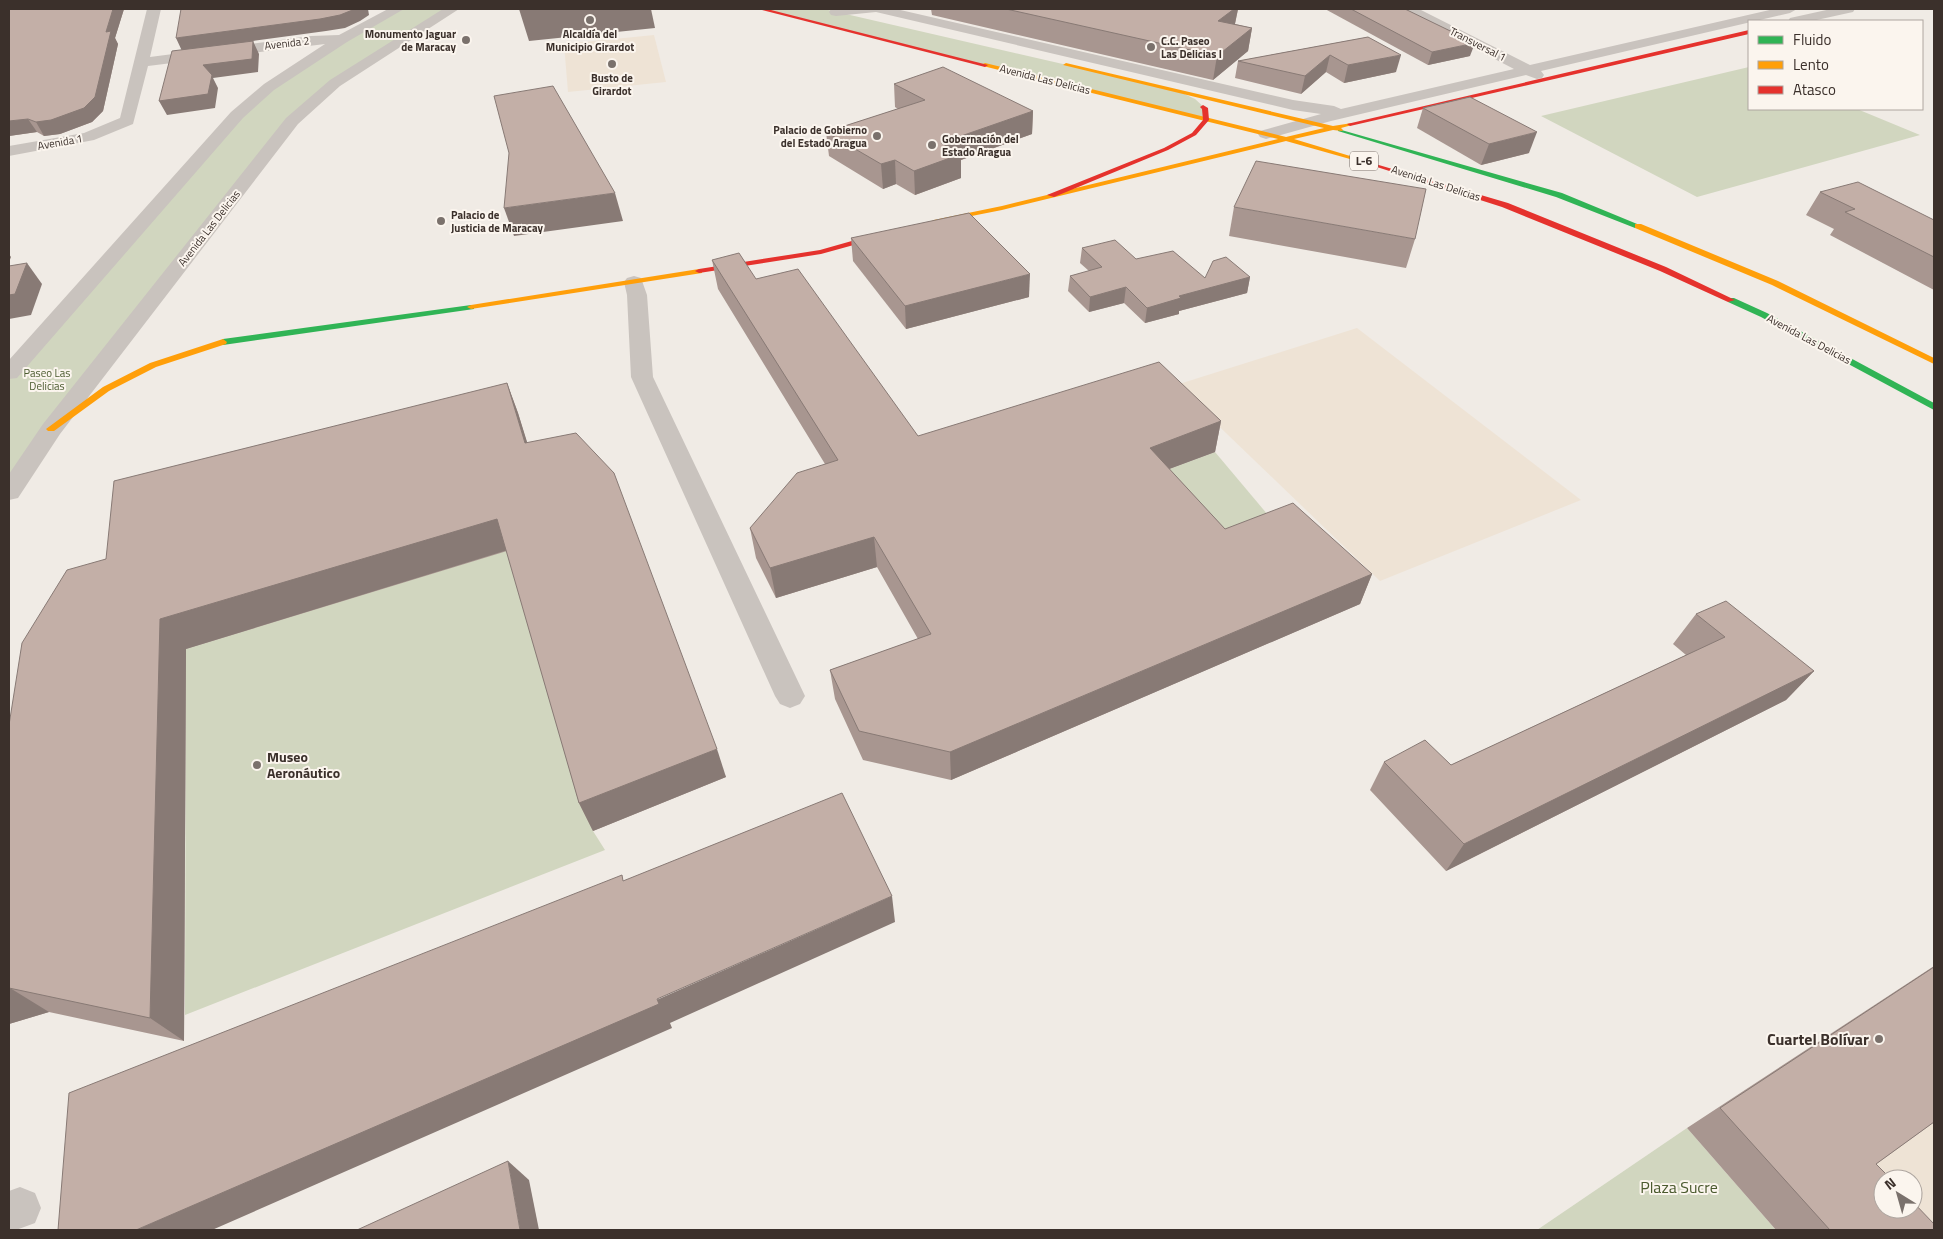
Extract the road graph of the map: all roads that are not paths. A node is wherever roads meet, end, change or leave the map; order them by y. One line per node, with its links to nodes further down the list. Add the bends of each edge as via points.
1 (154, 9): 15 (street)
2 (396, 9): 12 (street)
3 (452, 9): 13 (street, Avenida Las Delicias)
4 (761, 9): 20 (main road, Avenida Las Delicias / L-6)
5 (1410, 9): 16 (street, Transversal 1)
6 (1790, 9): 16 (street)
7 (1848, 9): 10 (street)
8 (830, 10): 9 (street)
9 (876, 13): 19 (street, via 1316,110)
10 (1799, 20)
11 (1748, 32): 17 (main road)
12 (342, 39): 13 (street, Avenida 2); 15 (street, Avenida 2, via 311,40); 31 (street, via 269,87 237,115)
13 (379, 43): 33 (street, Avenida Las Delicias, via 292,121)
14 (1050, 61): 18 (main road, Avenida Las Delicias / L-6)
15 (142, 62): 25 (street, Avenida 1, via 127,121 88,137)
16 (1530, 71): 17 (street, Transversal 1); 19 (street)
17 (1545, 80): 22 (main road)
18 (1176, 90): 20 (main road, L-6, via 1205,108); 21 (main road, Avenida Las Delicias / L-6)
19 (1348, 112): 21 (street)
20 (1206, 120): 23 (main road, Avenida Las Delicias / L-6); 26 (main road, via 1194,134 1166,149)
21 (1307, 122): 22 (main road, Avenida Las Delicias / L-6); 23 (street)
22 (1332, 128): 24 (main road); 30 (main road, Avenida Las Delicias / L-6, via 1493,174 1686,245 1775,283)
23 (1266, 134): 24 (main road, Avenida Las Delicias / L-6)
24 (1287, 139): 26 (main road); 32 (main road, Avenida Las Delicias / L-6, via 1505,206 1654,265 1764,315)
25 (9, 151)
26 (1051, 195): 27 (main road)
27 (919, 225)
28 (901, 229): 29 (main road, via 821,252)
29 (634, 282): 33 (main road, via 218,343 153,365 106,388); 35 (street, via 638,294 642,377)
30 (1934, 361)
31 (9, 373)
32 (1934, 406)
33 (51, 429): 34 (street, Avenida Las Delicias)
34 (9, 492)
35 (790, 696)

